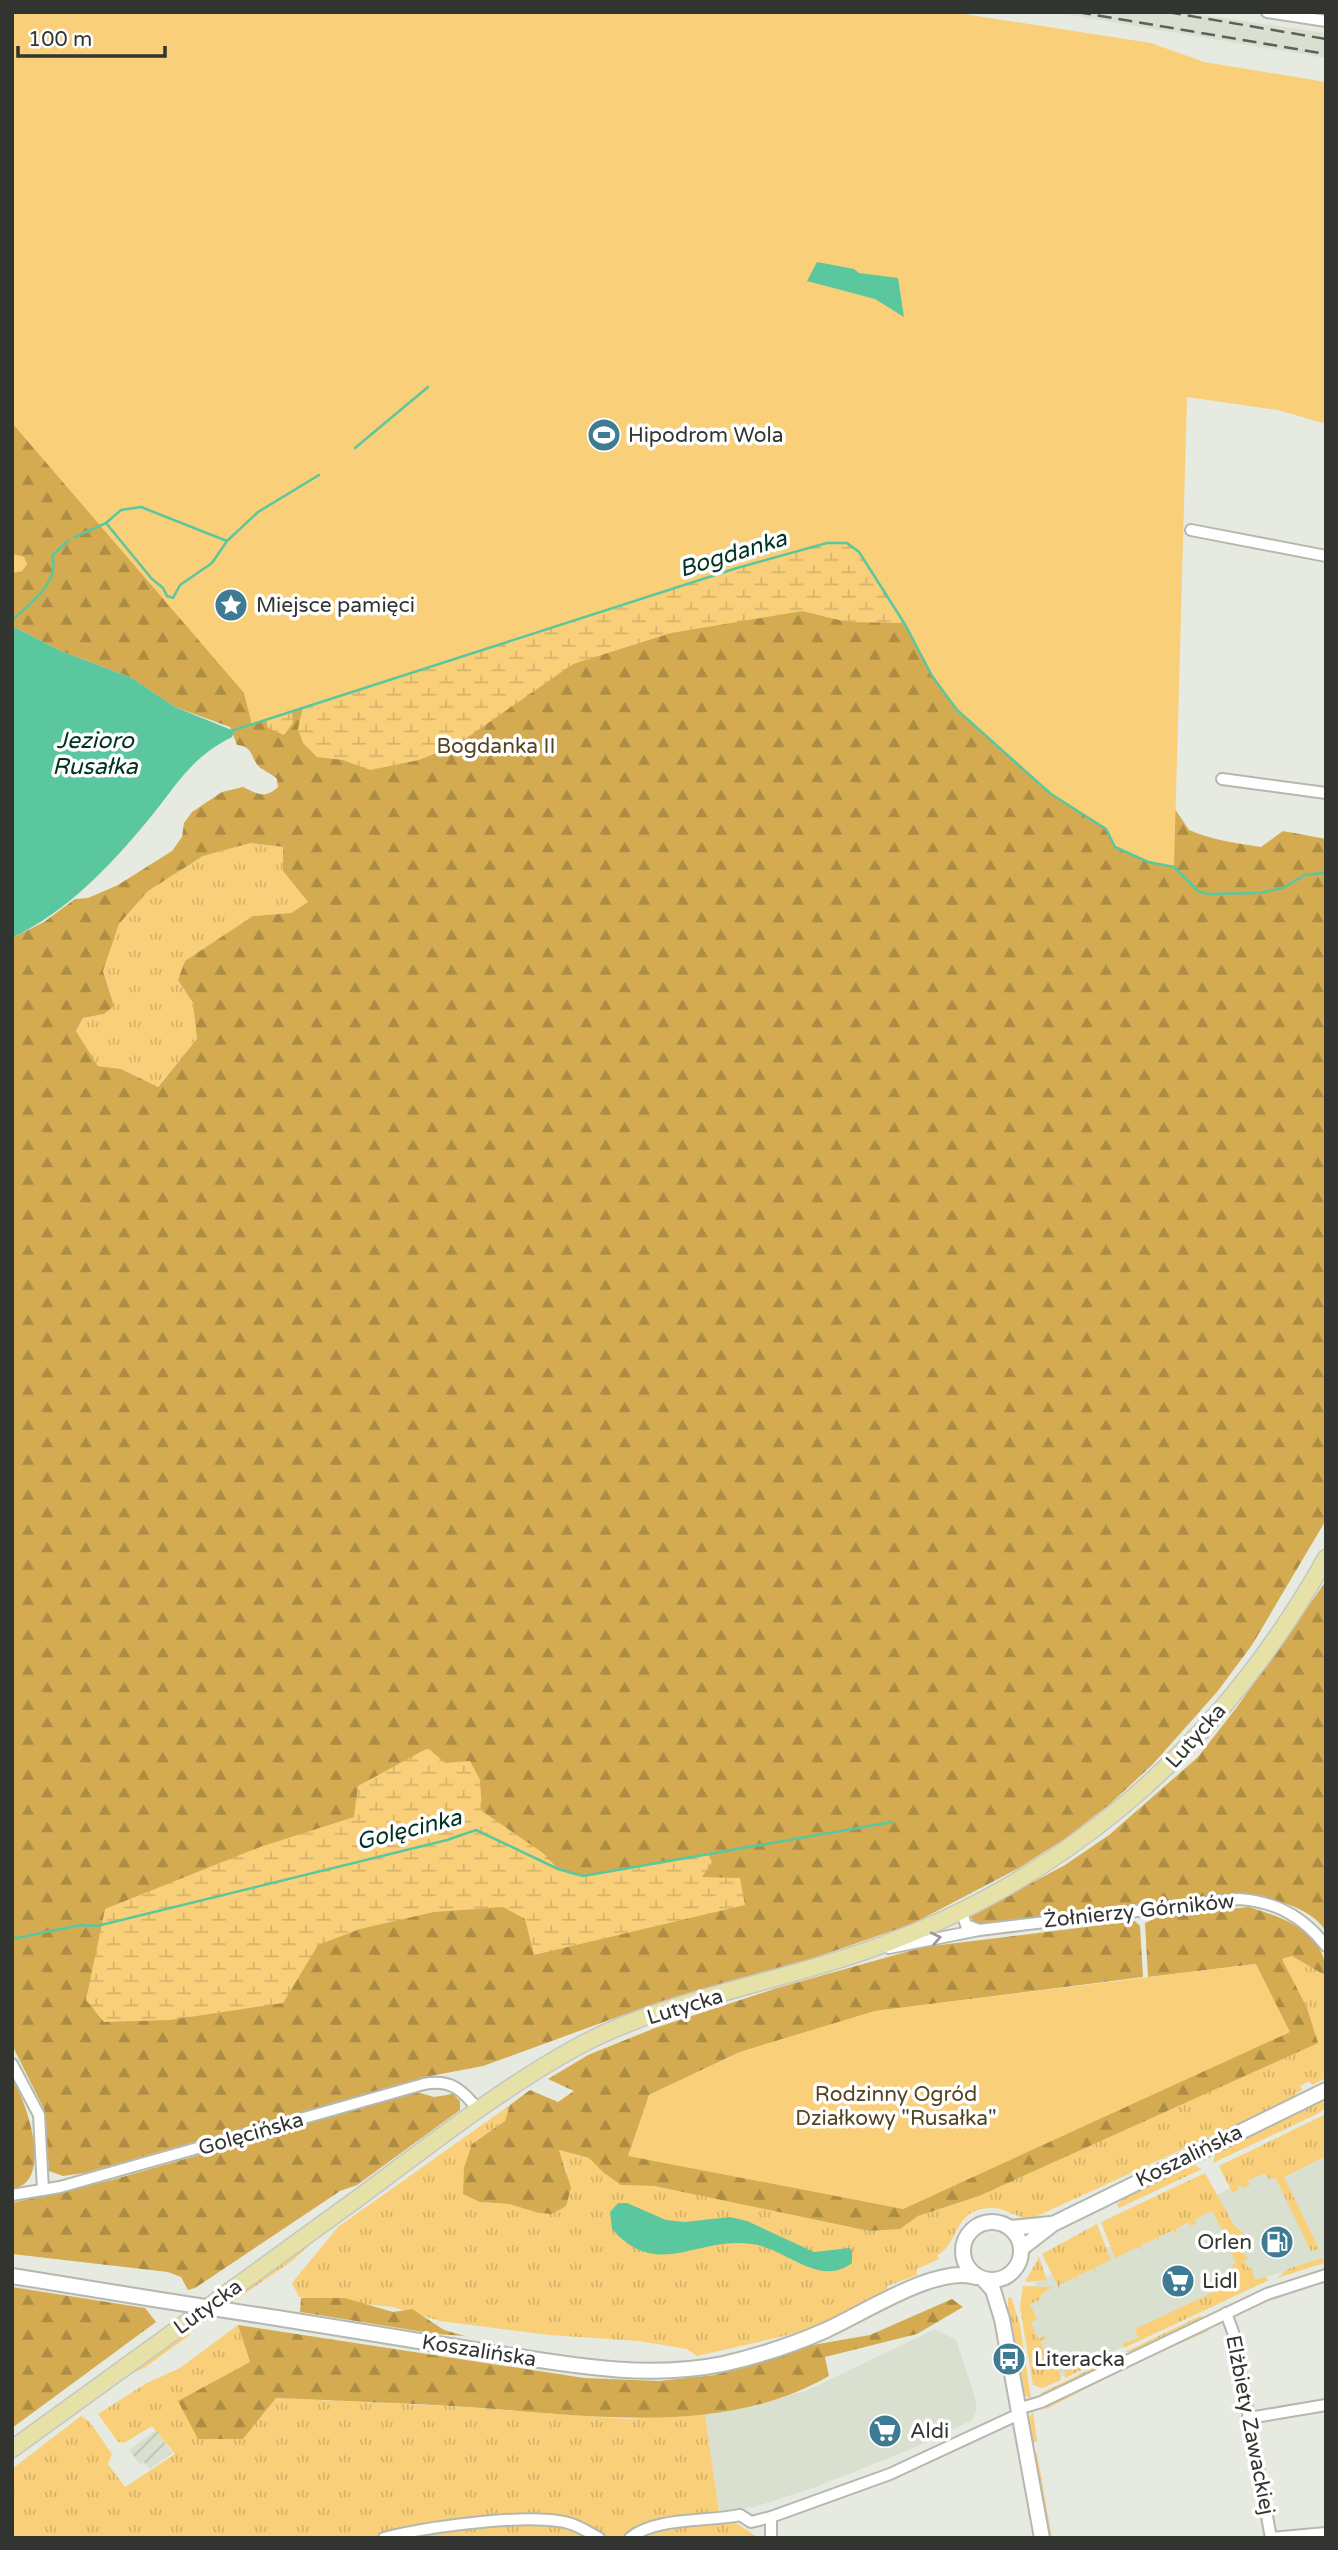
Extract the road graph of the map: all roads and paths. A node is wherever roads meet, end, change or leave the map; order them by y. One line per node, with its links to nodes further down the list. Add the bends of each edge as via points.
1 (1267, 12): 2 (street)
2 (1326, 21)
3 (1191, 530): 4 (street)
4 (1326, 556)
5 (1222, 779): 6 (street)
6 (1326, 793)
7 (1326, 1559): 8 (main road, Lutycka, via 1261,1657 1162,1774 1078,1843)
8 (961, 1910): 9 (street, via 966,1925); 11 (main road, Lutycka)
9 (979, 1930): 10 (street, Żołnierzy Górników, via 1238,1899 1287,1911); 11 (street, Żołnierzy Górników, one-way to 9)
10 (1326, 1946)
11 (845, 1958): 14 (main road, Lutycka, via 604,2034 553,2061)
12 (12, 2064): 15 (street, via 39,2115)
13 (1326, 2090): 17 (street, Koszalińska)
14 (479, 2111): 15 (street, Golęcińska, via 454,2085 424,2084); 31 (main road, Lutycka)
15 (43, 2190): 16 (street, Golęcińska)
16 (12, 2196)
17 (1053, 2224): 18 (street, Koszalińska); 19 (street, Koszalińska)
18 (1010, 2228): 19 (street); 20 (street, via 981,2224 971,2231)
19 (1022, 2248): 21 (street)
20 (962, 2249): 24 (street, via 968,2269); 25 (street, Koszalińska)
21 (1010, 2274): 24 (street, via 1002,2279); 27 (street)
22 (1326, 2275): 26 (street)
23 (12, 2276): 25 (street, Koszalińska, bridge, via 588,2368 671,2371 723,2364 787,2346)
24 (980, 2278): 25 (street, Koszalińska, via 959,2274); 27 (street, via 993,2290)
25 (933, 2279)
26 (1226, 2313): 29 (street); 30 (street, Elżbiety Zawackiej)
27 (1002, 2319): 29 (street)
28 (1326, 2404): 30 (street)
29 (1019, 2411): 32 (street, via 890,2474); 38 (street)
30 (1249, 2418): 39 (street, Elżbiety Zawackiej)
31 (12, 2449)
32 (771, 2517): 36 (street, via 751,2522 740,2515 654,2525); 37 (street)
33 (1326, 2533): 39 (street)
34 (384, 2538): 35 (street, via 458,2526 551,2521)
35 (599, 2538)
36 (629, 2538)
37 (771, 2538)
38 (1042, 2538)
39 (1271, 2538)

